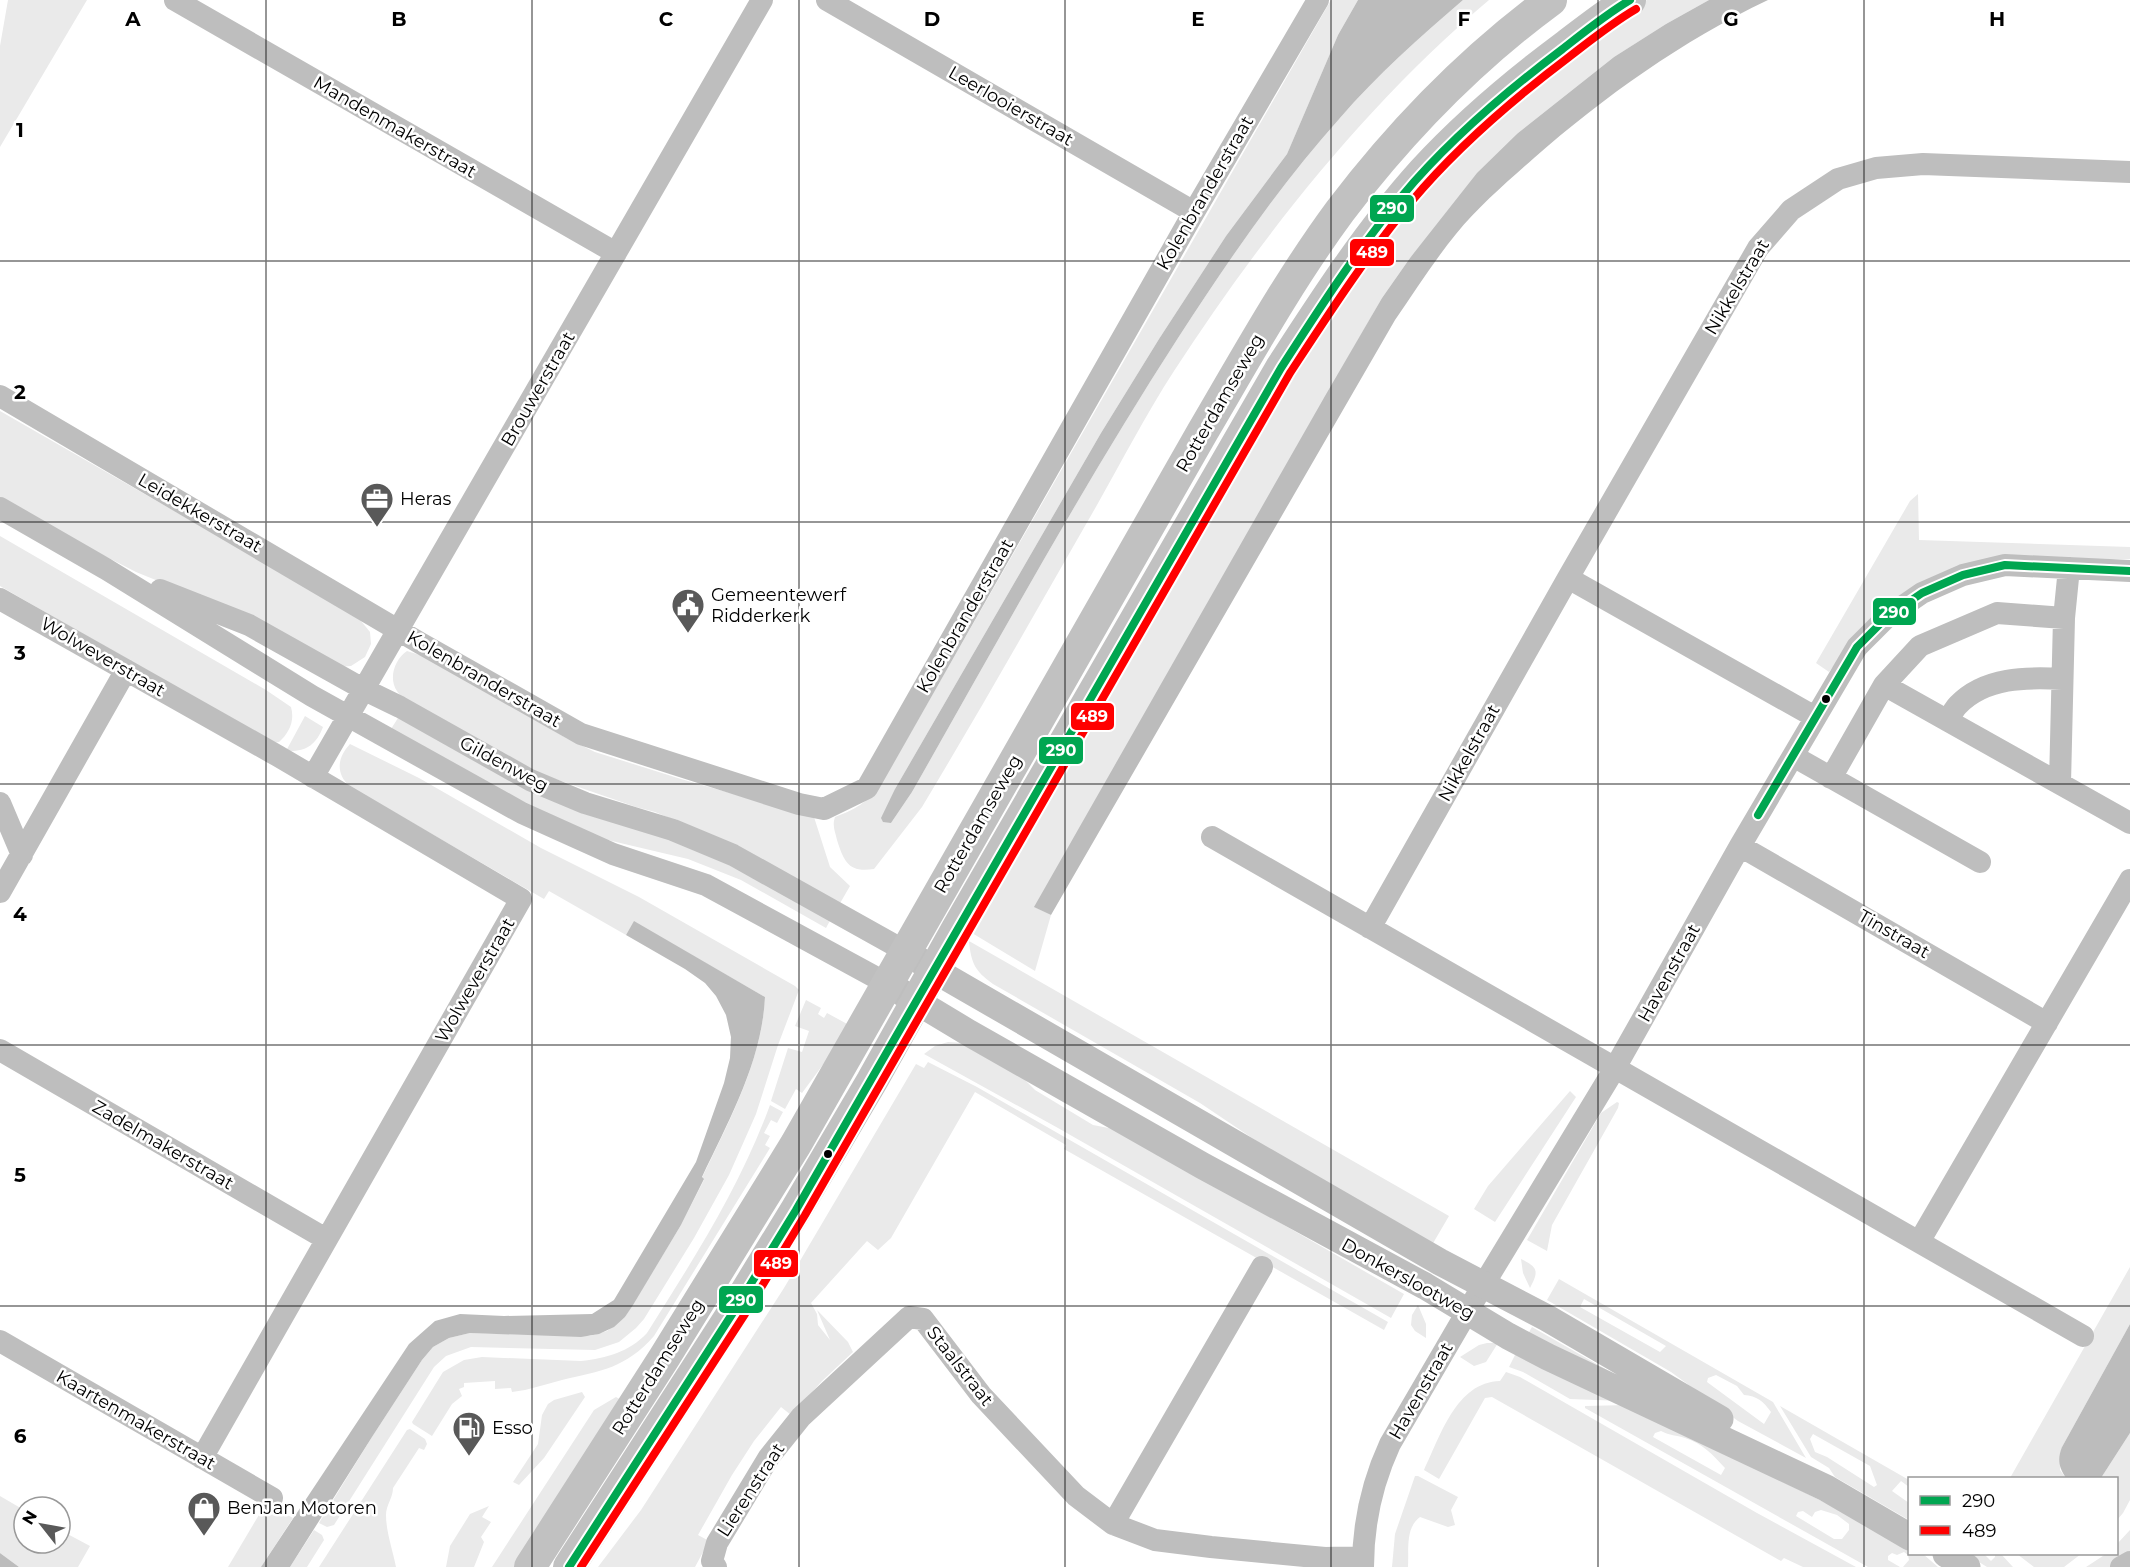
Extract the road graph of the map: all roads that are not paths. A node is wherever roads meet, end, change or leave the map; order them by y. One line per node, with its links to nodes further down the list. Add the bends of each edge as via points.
1 (175, 0): 9 (street, Mandenmakerstraat)
2 (762, 0): 9 (street, Brouwerstraat)
3 (827, 0): 8 (street, Leerlooierstraat)
4 (1318, 0): 8 (street, Kolenbranderstraat)
5 (1551, 0): 39 (main road, Rotterdamseweg, via 1452,84 1397,141 1313,251 1203,430)
6 (1630, 0): 40 (main road, Rotterdamseweg, via 1526,75 1466,129 1390,211 1331,291 1275,378)
7 (2130, 172): 15 (street, Nikkelstraat, via 1923,164 1876,168 1838,179 1791,210 1758,248)
8 (1194, 212): 18 (street, Kolenbranderstraat, via 867,788 824,809 581,734)
9 (616, 253): 18 (street, Brouwerstraat)
10 (0, 396): 18 (street, Leidekkerstraat)
11 (0, 508): 13 (street, Gildenweg)
12 (2069, 568): 14 (street, Havenstraat); 17 (street); 24 (street, Havenstraat, via 2005,566 1963,575 1922,592 1887,617 1857,648)
13 (106, 569): 22 (street, Gildenweg, via 249,625); 23 (street, Gildenweg)
14 (2130, 571)
15 (1568, 578): 24 (street); 38 (street, Nikkelstraat)
16 (0, 599): 19 (street, Wolweverstraat)
17 (2064, 618): 20 (street); 21 (street, via 1997,613 1920,646)
18 (399, 631): 22 (street, Brouwerstraat)
19 (126, 670): 27 (street, Wolweverstraat); 34 (street)
20 (2062, 679): 25 (street, via 2026,677 2004,681 1959,704); 29 (street)
21 (1884, 685): 25 (street); 28 (street)
22 (365, 690): 23 (street, Brouwerstraat); 39 (street, Gildenweg, via 560,794 673,830 733,855)
23 (349, 717): 27 (street, Brouwerstraat); 41 (street, Gildenweg, via 522,813 613,854 706,885)
24 (1815, 717): 26 (street, Havenstraat)
25 (1948, 721): 29 (street)
26 (1793, 756): 28 (street); 33 (street, Havenstraat)
27 (313, 777): 46 (street, Wolweverstraat, via 521,899)
28 (1831, 778): 35 (street)
29 (2060, 783): 31 (street)
30 (0, 803): 34 (street)
31 (2130, 823)
32 (1212, 837): 38 (street)
33 (1740, 846): 43 (street, Tinstraat); 45 (street, Havenstraat)
34 (21, 855): 37 (street)
35 (1980, 862)
36 (2130, 880): 43 (street)
37 (0, 892)
38 (1370, 928): 45 (street)
39 (905, 951): 40 (street, Donkerslootweg); 41 (main road, Rotterdamseweg)
40 (934, 970): 42 (main road, Rotterdamseweg); 49 (street, Donkerslootweg)
41 (886, 983): 42 (street, Donkerslootweg); 65 (main road, Rotterdamseweg, via 729,1254)
42 (917, 1000): 50 (street, Donkerslootweg, via 1141,1131); 66 (main road, Rotterdamseweg, via 760,1269)
43 (2047, 1023): 47 (street)
44 (3, 1059): 46 (street, Zadelmakerstraat)
45 (1615, 1068): 47 (street); 49 (street, Havenstraat)
46 (326, 1239): 54 (street, Wolweverstraat)
47 (1919, 1242): 51 (street)
48 (1262, 1267): 56 (street)
49 (1484, 1284): 50 (street, Havenstraat); 57 (street, Donkerslootweg, via 1821,1475)
50 (1467, 1311): 58 (street, Donkerslootweg, via 1548,1357 1826,1488); 63 (street, Havenstraat, via 1380,1466 1366,1520)
51 (2083, 1336)
52 (0, 1341): 54 (street, Kaartenmakerstraat)
53 (801, 1417): 56 (street, Staalstraat, via 909,1317 923,1319 981,1395 1076,1496); 67 (street, Lierenstraat, via 769,1457 717,1543 712,1561)
54 (202, 1458): 55 (street, Kaartenmakerstraat)
55 (272, 1498)
56 (1113, 1524): 61 (street, Staalstraat)
57 (1908, 1530)
58 (1908, 1536)
59 (1934, 1555): 68 (street)
60 (1948, 1555): 69 (street)
61 (1211, 1557): 62 (street, Staalstraat)
62 (1325, 1562): 63 (street, Staalstraat)
63 (1363, 1562)
64 (2130, 1562): 70 (street)
65 (531, 1567)
66 (569, 1567)
67 (716, 1567)
68 (1950, 1567)
69 (1967, 1567)
70 (2121, 1567)

